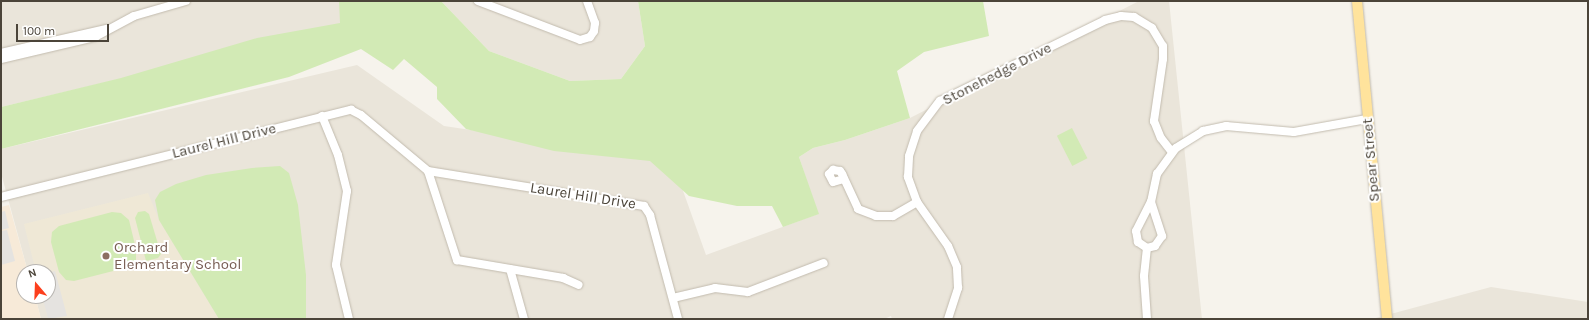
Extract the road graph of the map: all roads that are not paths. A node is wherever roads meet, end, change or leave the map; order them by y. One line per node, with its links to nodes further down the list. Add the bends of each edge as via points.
1 (186, 1): 5 (street, via 134,16)
2 (478, 1): 3 (street, via 580,40 590,37 594,31 595,24)
3 (587, 1)
4 (1357, 1): 9 (main road, Spear Street)
5 (107, 28): 6 (street); 7 (street, via 95,37)
6 (1, 53)
7 (1, 59)
8 (322, 116): 11 (street, Laurel Hill Drive, via 355,111); 13 (street, Laurel Hill Drive); 21 (street, via 338,155 347,190 336,265)
9 (1367, 119): 10 (street, via 1294,132 1217,127 1193,136); 26 (main road, Spear Street)
10 (1172, 152): 14 (street, Stonehedge Drive, via 1161,138 1154,121 1163,59 1160,38 1142,20 1130,16 1113,17 940,101 917,131 909,156 908,177); 15 (street, via 1157,174)
11 (428, 171): 18 (street, via 457,260); 20 (street, Laurel Hill Drive, via 642,204 650,215)
12 (844, 179): 14 (street, via 858,209 876,216 895,215)
13 (1, 197)
14 (918, 202): 24 (street, Stonehedge Drive, via 948,246 957,267 958,288)
15 (1151, 202): 16 (street, via 1135,234 1138,242); 16 (street, via 1162,236 1158,244)
16 (1147, 248): 25 (street, via 1144,276)
17 (824, 263): 20 (street, via 748,292 715,288)
18 (510, 269): 19 (street, via 563,278); 22 (street)
19 (579, 285)
20 (673, 298): 23 (street, Laurel Hill Drive)
21 (349, 319)
22 (524, 319)
23 (678, 319)
24 (948, 319)
25 (1147, 319)
26 (1387, 319)

